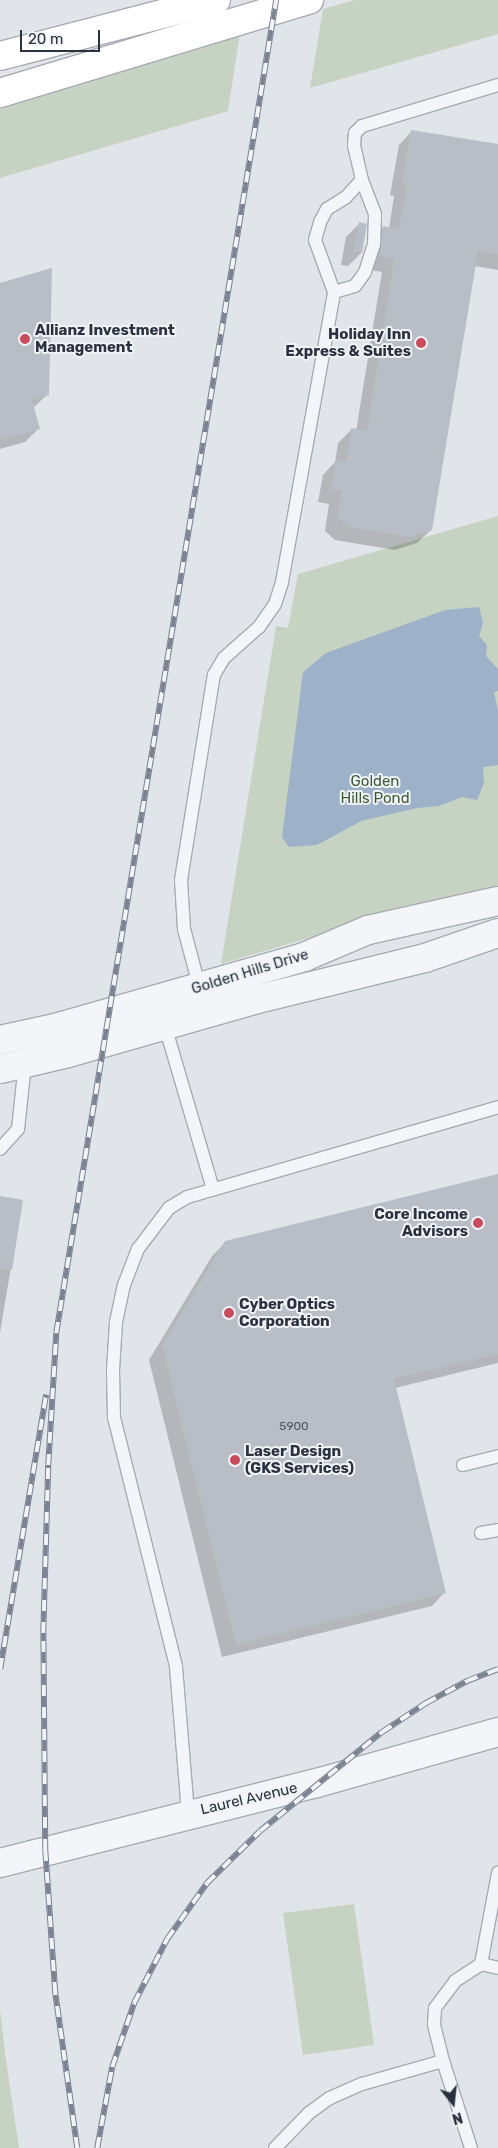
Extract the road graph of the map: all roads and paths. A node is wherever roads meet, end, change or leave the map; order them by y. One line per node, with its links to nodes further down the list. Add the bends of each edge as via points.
1 (216, 0): 3 (highway)
2 (309, 0): 5 (highway)
3 (0, 56)
4 (498, 85): 6 (lane, via 362,126 354,133 354,146)
5 (0, 93)
6 (362, 180): 7 (lane, via 346,197 328,209 315,240); 7 (lane, via 375,214 374,244 365,272 355,286)
7 (334, 292): 10 (lane, via 282,582 275,604 259,627 224,658 214,675 181,880 184,929)
8 (498, 901): 10 (street, Golden Hills Drive, via 368,930 304,957)
9 (498, 933): 11 (street, Golden Hills Drive, via 425,958)
10 (199, 987): 11 (lane); 13 (street, Golden Hills Drive, via 59,1027)
11 (207, 1013): 12 (street, Golden Hills Drive)
12 (166, 1026): 14 (street, Golden Hills Drive); 17 (lane)
13 (0, 1040)
14 (12, 1066): 16 (lane, via 18,1129)
15 (498, 1107): 17 (lane)
16 (0, 1149)
17 (213, 1189): 23 (lane, via 187,1197 169,1208 138,1249 124,1285 116,1322 113,1370 114,1418 176,1666)
18 (498, 1456): 19 (lane)
19 (463, 1465)
20 (498, 1530): 21 (lane)
21 (481, 1533)
22 (498, 1732): 23 (street, Laurel Avenue, via 317,1783)
23 (188, 1813): 24 (street, Laurel Avenue)
24 (0, 1863)
25 (498, 1873): 26 (lane)
26 (480, 1964): 27 (lane); 28 (lane, via 456,1981 435,2008 434,2024)
27 (498, 1968)
28 (443, 2061): 29 (lane, via 362,2084 330,2098); 30 (lane)
29 (275, 2148)
30 (471, 2148)

